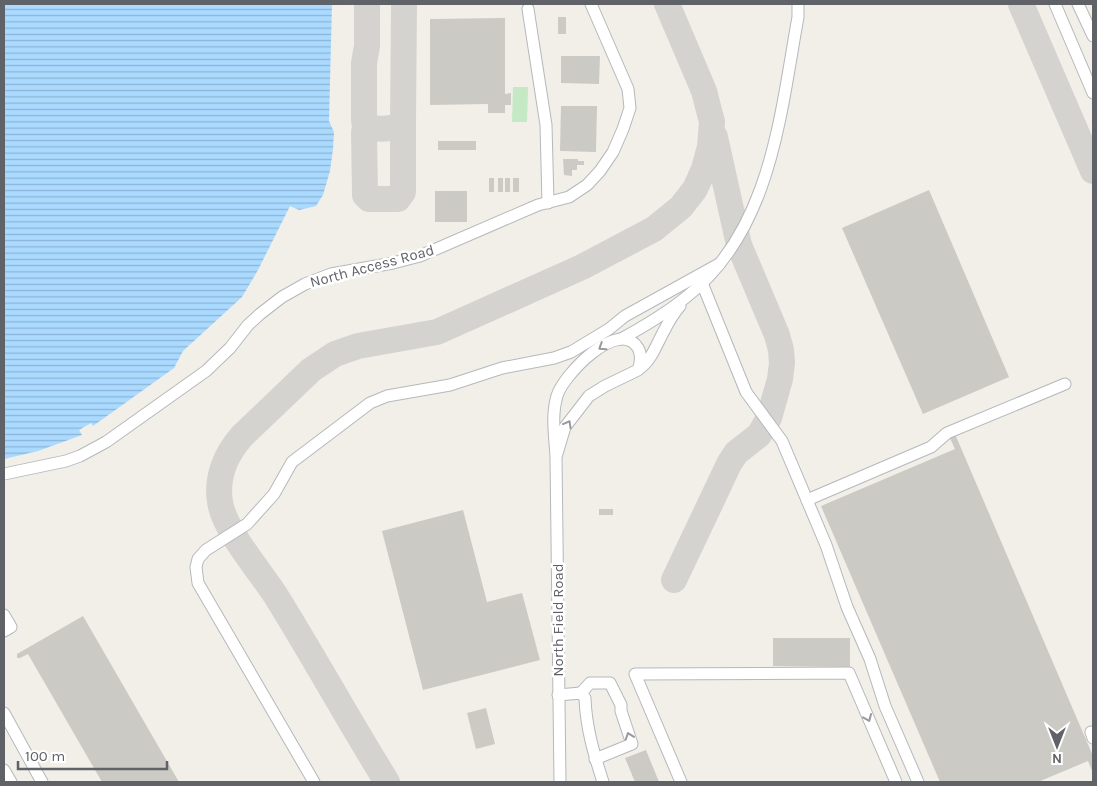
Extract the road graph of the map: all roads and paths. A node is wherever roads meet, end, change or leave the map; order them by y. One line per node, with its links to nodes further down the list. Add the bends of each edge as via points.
1 (591, 4): 8 (street, North Access Road, via 628,89 630,108 618,142 600,171 578,192)
2 (798, 4): 9 (street, via 784,98 767,175 757,202)
3 (1055, 4): 7 (street)
4 (1078, 4): 6 (street)
5 (528, 9): 8 (street, via 546,125)
6 (1093, 36)
7 (1093, 93)
8 (548, 203): 16 (street, North Access Road, via 420,256 331,274 305,284 260,314 206,371 106,442 66,461)
9 (720, 264): 10 (street); 27 (street, via 625,316 571,352 502,368 450,385 387,396 370,404 292,462 274,494 247,524 211,546 198,559 198,583)
10 (702, 283): 11 (street); 17 (street, via 746,392 782,441)
11 (686, 298): 12 (street, North Field Road); 13 (street, via 672,316 650,359)
12 (621, 339): 13 (street, via 631,342 639,350); 15 (street, North Field Road, one-way to 15, via 607,343 566,377 557,395 554,418)
13 (638, 370): 15 (street, North Field Road, one-way to 13, via 565,427 590,396)
14 (1066, 384): 17 (street, via 947,433 931,447)
15 (556, 457): 21 (street, North Field Road)
16 (4, 474)
17 (807, 500): 32 (street, via 870,659 885,706)
18 (4, 615): 19 (street, via 11,627)
19 (4, 631)
20 (581, 693): 21 (street); 23 (street, via 585,698 586,721); 23 (street, one-way to 20, via 632,744 621,706 610,683 590,683)
21 (558, 695): 28 (street, North Field Road)
22 (4, 713): 26 (street)
23 (595, 759): 29 (street)
24 (4, 770): 25 (street)
25 (11, 782)
26 (42, 782)
27 (314, 782)
28 (560, 782)
29 (603, 782)
30 (681, 782): 31 (street, one-way to 31, via 635,674 849,673)
31 (896, 782)
32 (918, 782)

